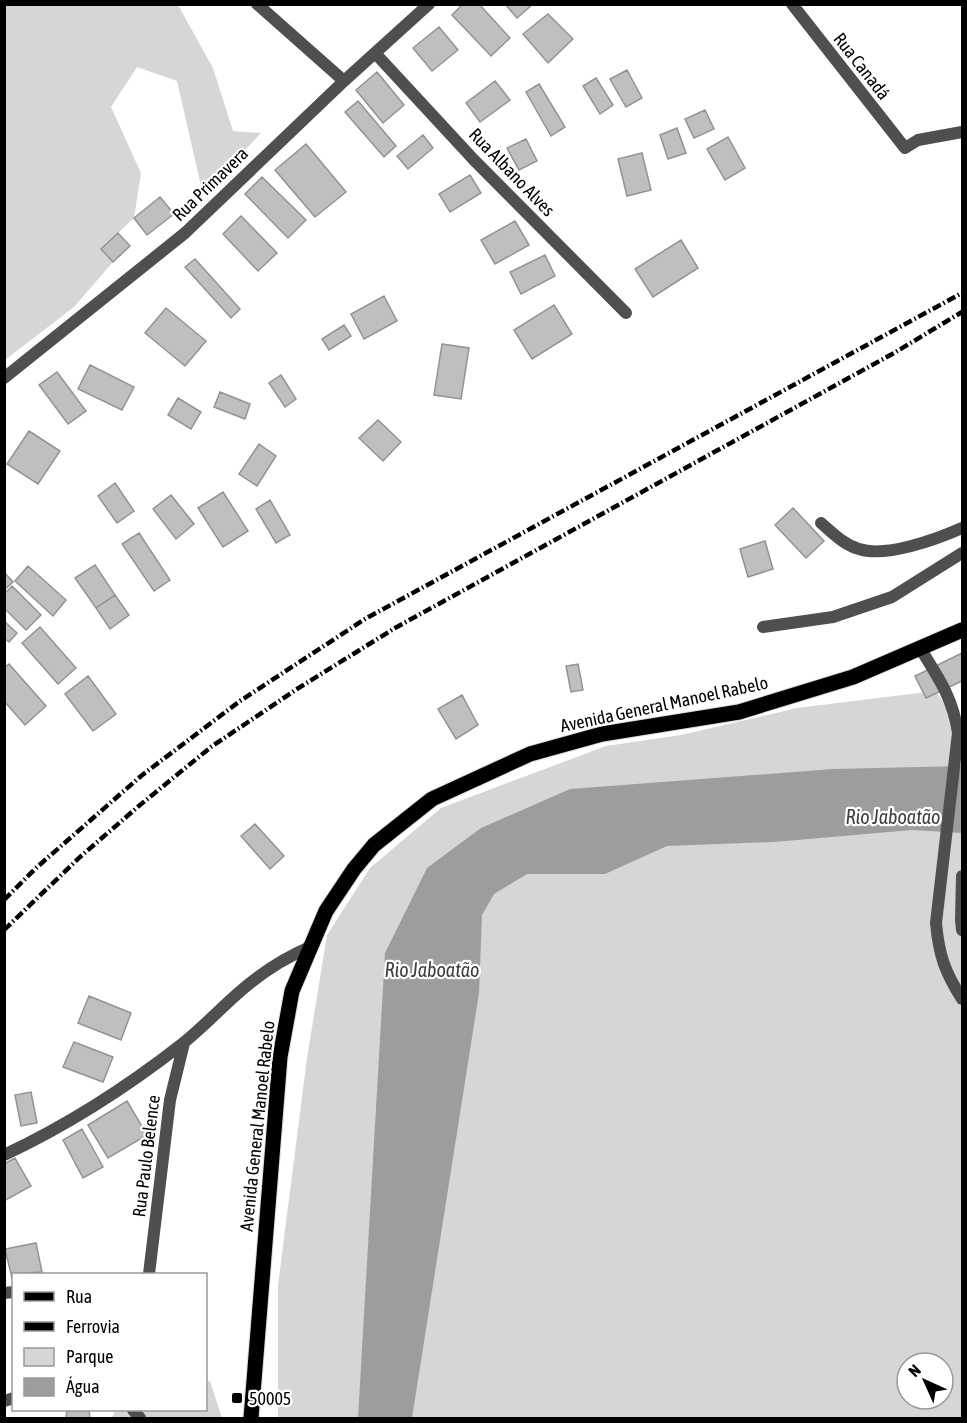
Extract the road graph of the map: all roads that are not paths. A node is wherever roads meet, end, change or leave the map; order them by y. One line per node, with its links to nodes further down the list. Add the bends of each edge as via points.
1 (257, 4): 5 (street)
2 (429, 4): 4 (street, Rua Primavera)
3 (792, 4): 6 (street, Rua Canadá, via 905,148 918,140)
4 (375, 53): 5 (street, Rua Primavera); 7 (street, Rua Albano Alves, via 474,160)
5 (344, 81): 8 (street, Rua Primavera, via 185,233)
6 (963, 132)
7 (626, 313)
8 (4, 378)
9 (821, 523): 10 (street, via 852,547 869,551 933,540)
10 (963, 528)
11 (963, 553): 12 (street, via 892,597 833,617)
12 (763, 627)
13 (963, 630): 14 (main road, Avenida General Manoel Rabelo)
14 (920, 648): 17 (main road, Avenida General Manoel Rabelo, via 853,677 739,712 602,734 530,754 432,799 374,845 354,869 326,911); 18 (street, via 948,693 958,733 936,923 939,950 949,978)
15 (963, 876): 16 (street)
16 (963, 930)
17 (312, 946): 19 (street, Rua Paulo Belence, via 256,978); 22 (main road, Avenida General Manoel Rabelo, via 292,991 280,1057)
18 (963, 999)
19 (184, 1043): 20 (street, Rua Paulo Belence, via 100,1102); 21 (street, Rua Paulo Belence, via 170,1100)
20 (4, 1155)
21 (149, 1273)
22 (251, 1419)

